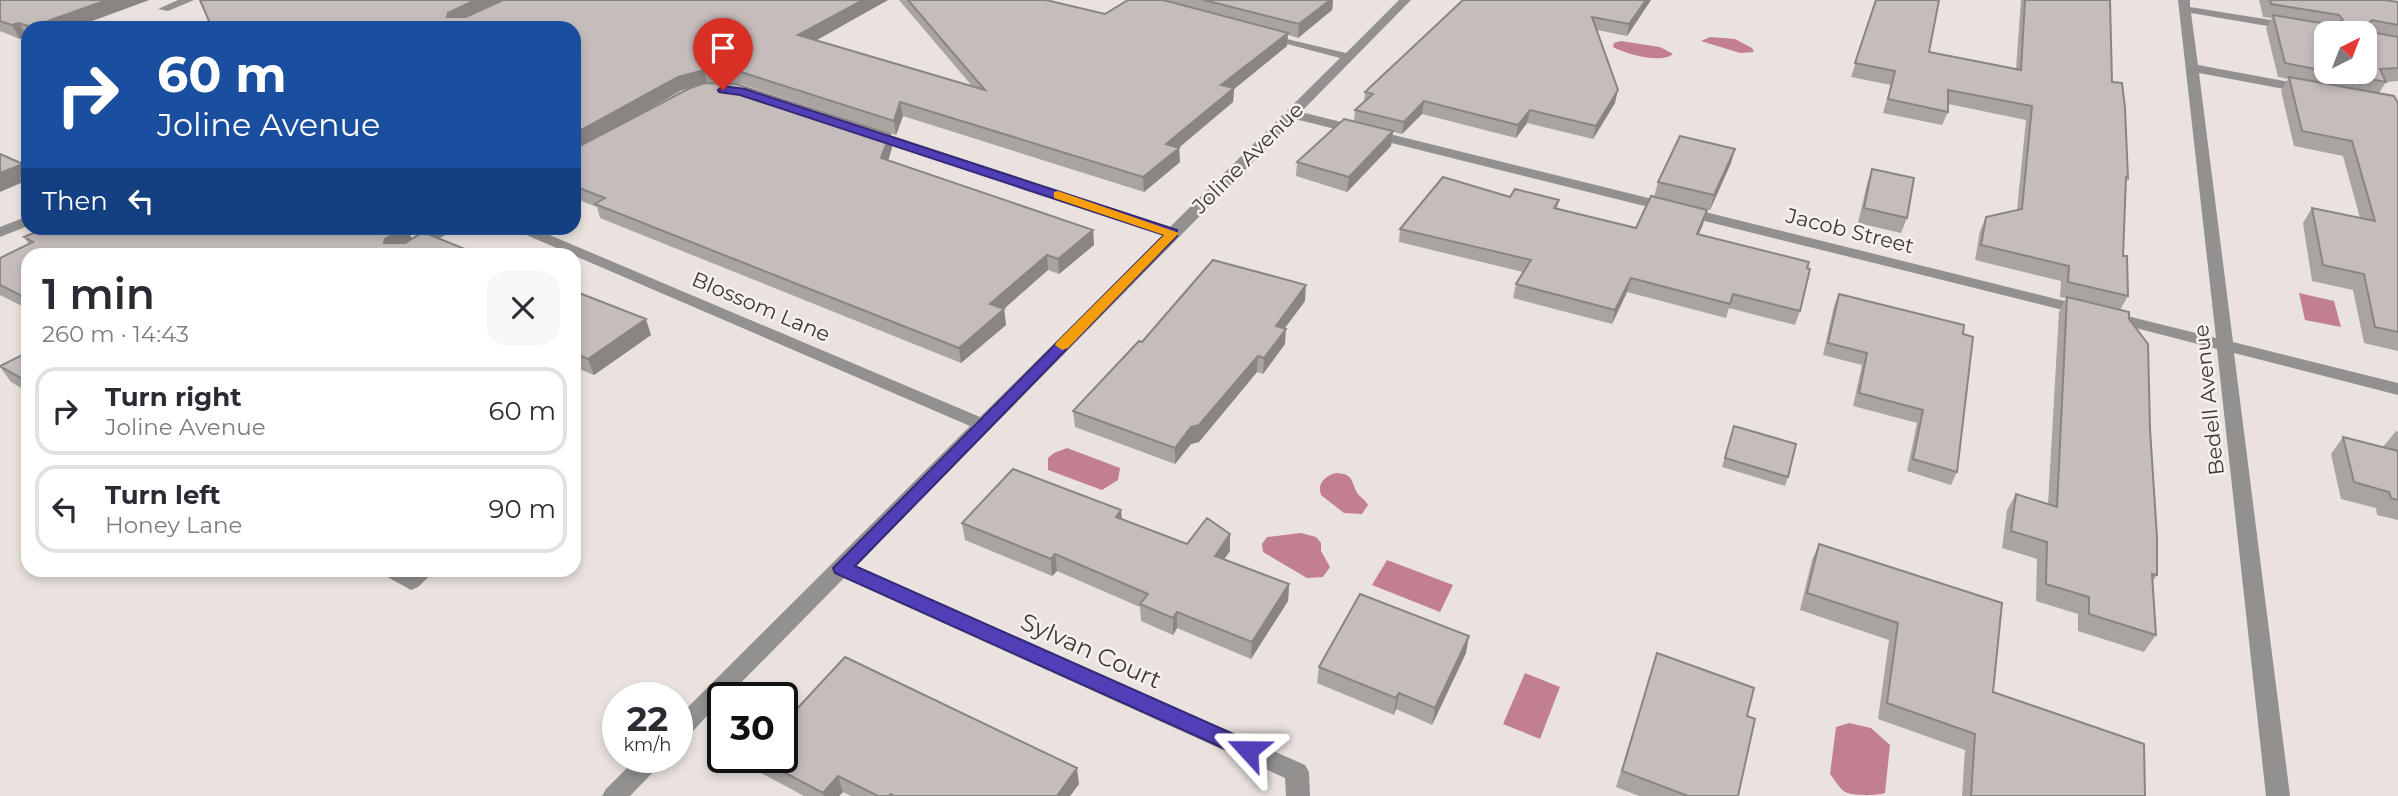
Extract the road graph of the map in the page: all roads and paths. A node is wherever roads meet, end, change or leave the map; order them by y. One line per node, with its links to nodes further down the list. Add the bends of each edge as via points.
1 (188, 0): 4 (street)
2 (1405, 0): 7 (street, Joline Avenue)
3 (2184, 5): 6 (street); 8 (street, Bedell Avenue)
4 (164, 9)
5 (1247, 30): 7 (street)
6 (2314, 30)
7 (1349, 57): 10 (street, Joline Avenue)
8 (2192, 68): 9 (street); 20 (street, Bedell Avenue)
9 (2317, 91)
10 (1292, 114): 14 (street, Joline Avenue); 20 (street, Jacob Street)
11 (858, 129): 14 (street)
12 (21, 223): 13 (street)
13 (0, 233)
14 (1173, 233): 22 (street, Joline Avenue)
15 (437, 235): 17 (street)
16 (538, 235): 18 (street, Blossom Lane)
17 (414, 248)
18 (569, 248)
19 (581, 253): 22 (street, Blossom Lane)
20 (2226, 346): 21 (street, Jacob Street); 30 (street, Bedell Avenue)
21 (2398, 389)
22 (983, 425): 23 (street, Joline Avenue)
23 (842, 568): 26 (street, Joline Avenue); 29 (street, Sylvan Court, via 1297,772)
24 (403, 577): 25 (street, via 411,582)
25 (417, 577)
26 (693, 717)
27 (637, 773): 28 (street)
28 (614, 796)
29 (1298, 796)
30 (2278, 796)

